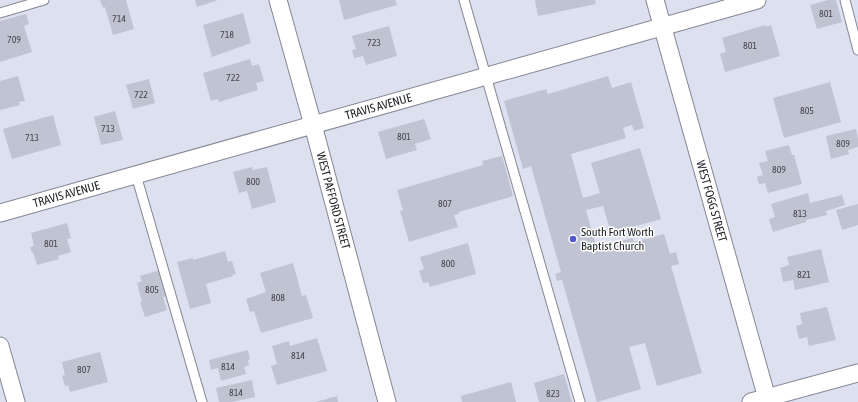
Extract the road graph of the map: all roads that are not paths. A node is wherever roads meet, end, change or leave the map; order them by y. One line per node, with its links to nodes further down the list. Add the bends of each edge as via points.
1 (44, 0): 7 (lane)
2 (278, 0): 11 (street, WEST PAFFORD STREET)
3 (464, 0): 10 (lane)
4 (655, 0): 8 (street, WEST FOGG STREET)
5 (757, 0): 8 (street, TRAVIS AVENUE)
6 (845, 0): 9 (lane)
7 (0, 12)
8 (662, 26): 10 (street, TRAVIS AVENUE); 16 (street, WEST FOGG STREET)
9 (858, 50)
10 (486, 76): 11 (street, TRAVIS AVENUE); 20 (lane)
11 (313, 125): 12 (street, TRAVIS AVENUE); 19 (street, WEST PAFFORD STREET)
12 (136, 175): 13 (street, TRAVIS AVENUE); 18 (lane)
13 (0, 213)
14 (0, 346): 17 (street)
15 (858, 373): 16 (street)
16 (762, 401)
17 (16, 402)
18 (202, 402)
19 (387, 402)
20 (580, 402)

